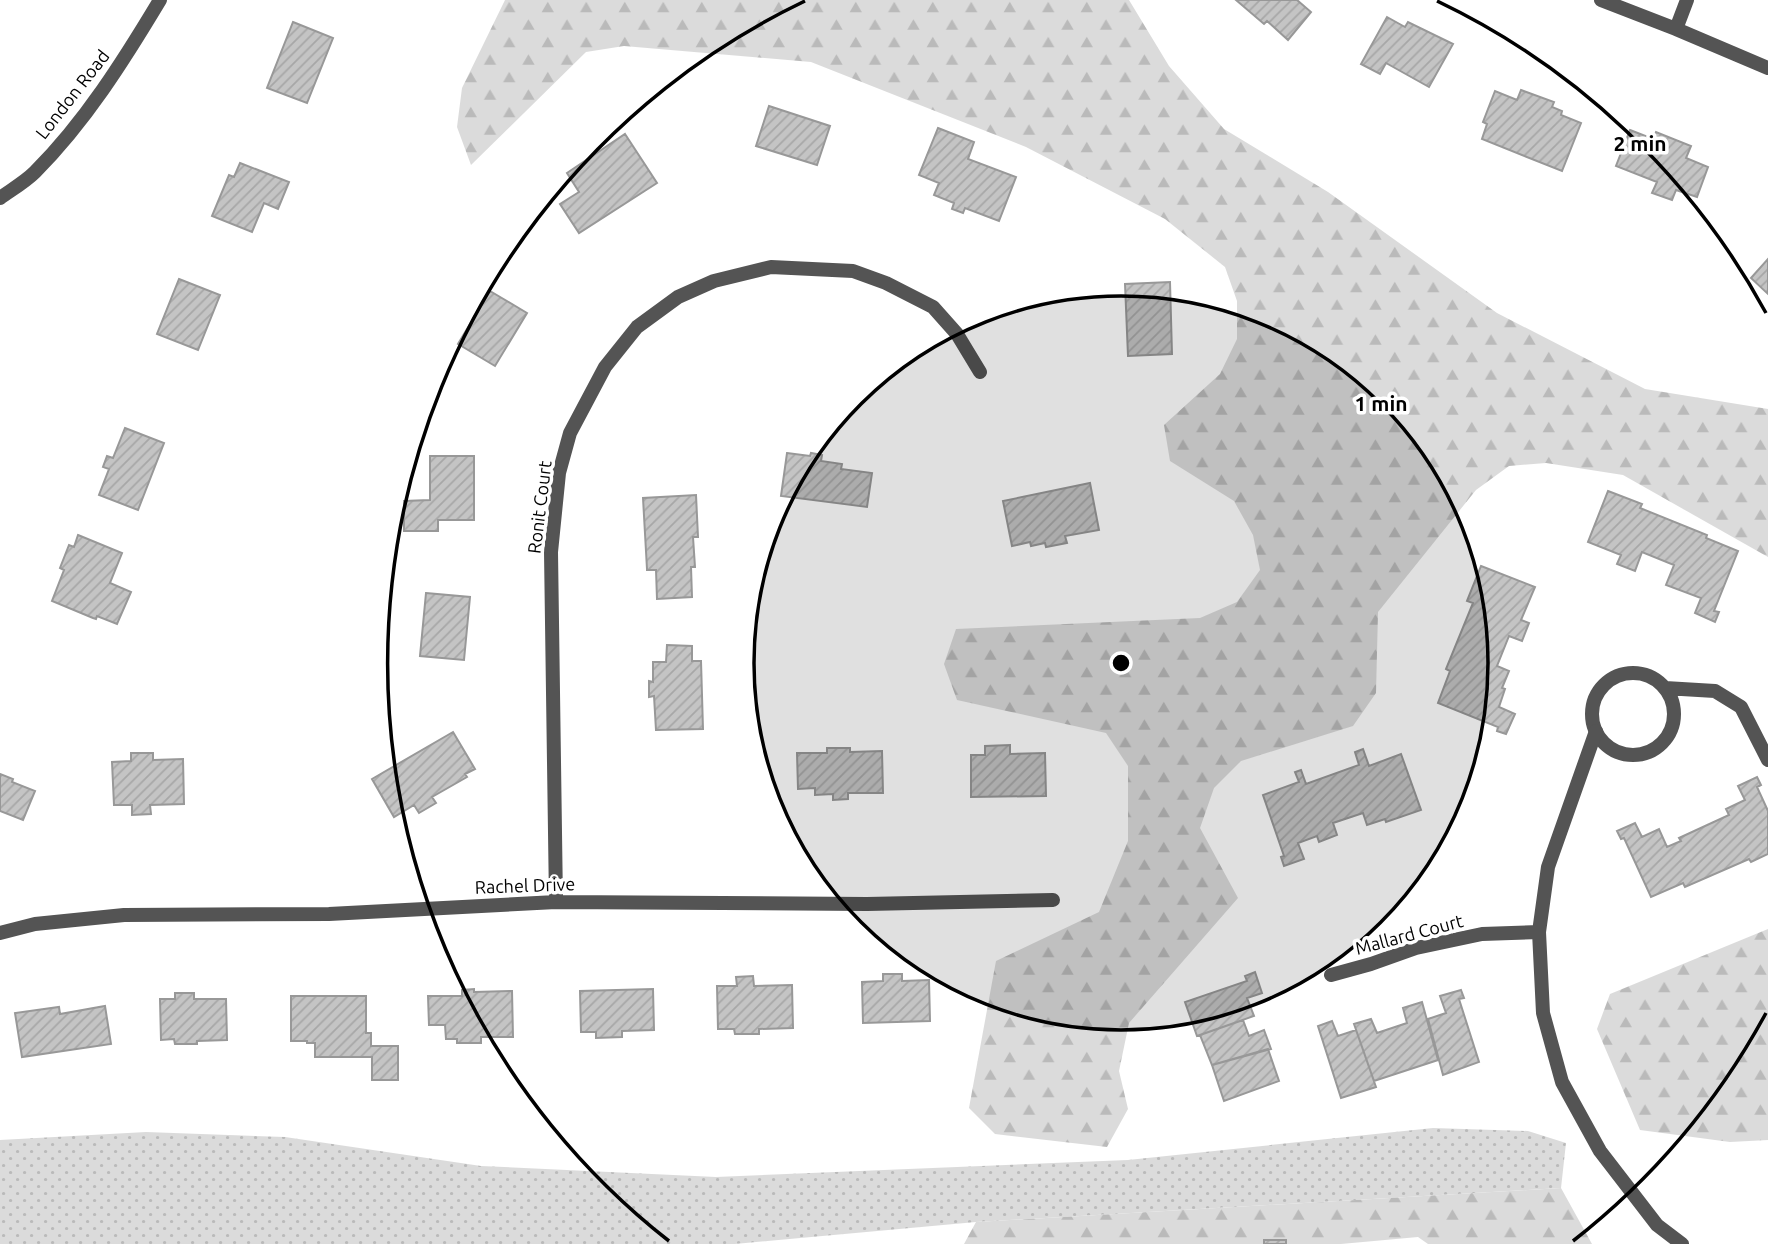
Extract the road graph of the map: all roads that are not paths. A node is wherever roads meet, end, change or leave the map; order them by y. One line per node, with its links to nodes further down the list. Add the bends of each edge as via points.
1 (160, 0): 6 (street, London Road, via 78,123 34,174)
2 (1601, 0): 4 (street)
3 (1687, 0): 4 (street)
4 (1676, 29): 5 (street)
5 (1768, 68)
6 (0, 198)
7 (980, 372): 12 (street, Ronit Court, via 957,334 933,307 853,271 771,267 725,278 678,297 637,327 593,389 570,433 559,473 551,552)
8 (1665, 688): 9 (street, via 1643,674 1630,673 1606,683 1593,705); 9 (street, via 1672,699 1673,726 1656,748 1629,755 1604,743); 10 (street, via 1715,691 1741,707)
9 (1596, 731): 13 (street, via 1548,867)
10 (1768, 760)
11 (1053, 900): 12 (street, Rachel Drive)
12 (556, 902): 14 (street, Rachel Drive, via 329,914 124,915 35,924)
13 (1539, 932): 15 (street, Mallard Court, via 1482,934 1416,948); 16 (street, via 1543,1013 1562,1082 1600,1151 1657,1225)
14 (0, 933)
15 (1331, 975)
16 (1682, 1244)

